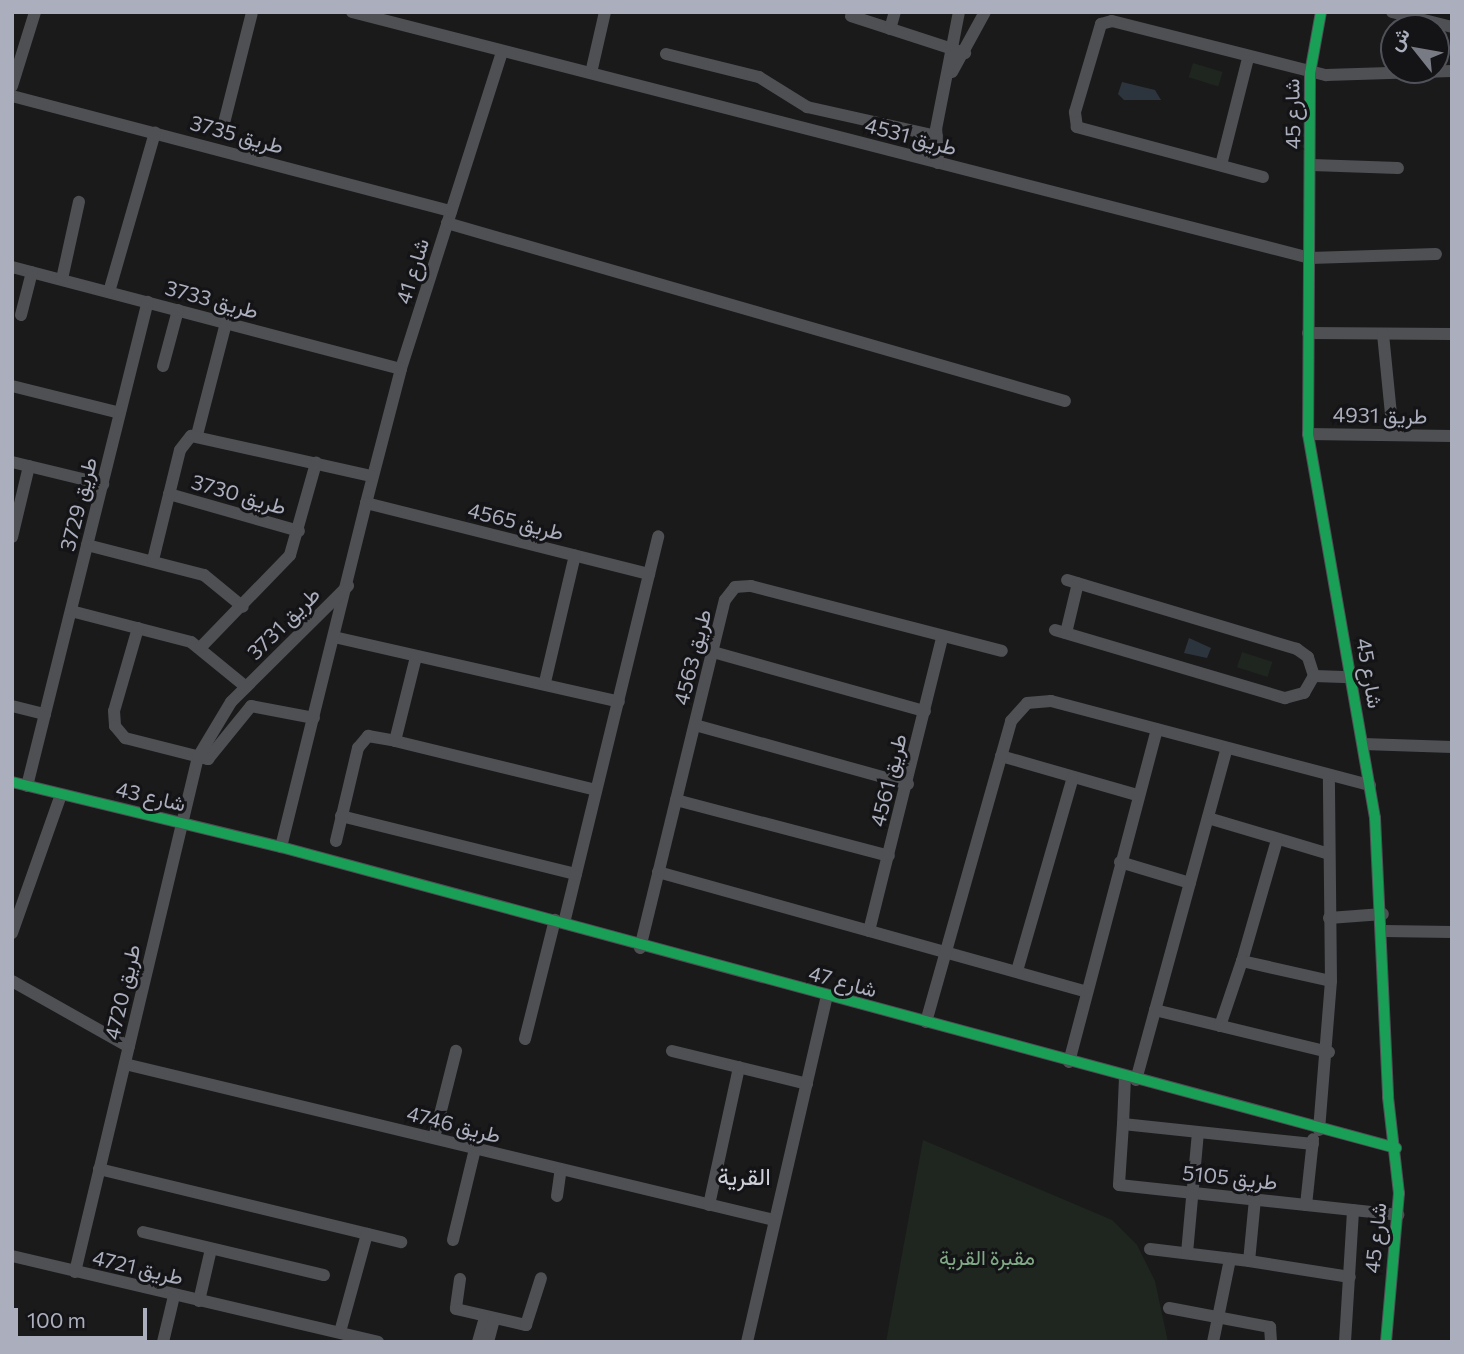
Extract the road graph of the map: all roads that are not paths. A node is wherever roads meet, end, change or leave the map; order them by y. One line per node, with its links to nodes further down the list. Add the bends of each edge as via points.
1 (35, 12): 24 (street)
2 (252, 12): 26 (street)
3 (352, 12): 10 (street, طريق 4531)
4 (605, 12): 23 (street)
5 (895, 12): 14 (street)
6 (959, 12): 15 (street)
7 (985, 12): 17 (street)
8 (1321, 12): 22 (street, شارع 45)
9 (1392, 12): 13 (street)
10 (376, 16): 12 (street, طريق 4531)
11 (851, 16): 14 (street)
12 (398, 18): 16 (street, طريق 4531)
13 (1452, 27)
14 (890, 29): 15 (street)
15 (950, 48): 17 (street); 21 (street)
16 (502, 52): 23 (street, طريق 4531); 35 (street, شارع 41)
17 (965, 53): 21 (street)
18 (666, 54): 28 (street, via 760,77 807,107)
19 (1248, 58): 22 (street); 30 (street); 30 (street, via 1108,20 1101,24 1075,112 1082,130)
20 (1452, 71): 22 (street)
21 (951, 72): 28 (street)
22 (1310, 72): 31 (street, شارع 45)
23 (591, 73): 29 (street, طريق 4531)
24 (12, 86)
25 (12, 96): 27 (street, طريق 3735)
26 (223, 127)
27 (155, 133): 35 (street, طريق 3735); 41 (street)
28 (937, 136): 29 (street)
29 (938, 163): 37 (street, طريق 4531)
30 (1221, 165): 33 (street)
31 (1312, 165): 32 (street); 37 (street, شارع 45)
32 (1398, 169)
33 (1263, 177)
34 (79, 202): 40 (street)
35 (449, 217): 50 (street, شارع 41); 52 (street, طريق 3735)
36 (1436, 254): 37 (street, طريق 4531)
37 (1310, 258): 46 (street, شارع 45)
38 (12, 267): 39 (street, طريق 3733)
39 (32, 272): 40 (street, طريق 3733); 44 (street)
40 (62, 279): 41 (street, طريق 3733)
41 (109, 292): 42 (street, طريق 3733)
42 (148, 302): 43 (street, طريق 3733); 53 (street, طريق 3729)
43 (178, 310): 45 (street, طريق 3733); 49 (street)
44 (21, 315)
45 (226, 323): 50 (street, طريق 3733); 56 (street)
46 (1308, 333): 47 (street); 54 (street, شارع 45)
47 (1383, 334): 48 (street); 55 (street)
48 (1452, 334)
49 (163, 366)
50 (401, 369): 61 (street, شارع 41)
51 (12, 386): 53 (street)
52 (1065, 401)
53 (120, 413): 62 (street, طريق 3729)
54 (1308, 433): 55 (street, طريق 4931); 83 (street, شارع 45)
55 (1393, 434): 57 (street, طريق 4931)
56 (197, 435): 59 (street); 63 (street, طريق 3730, via 182,444)
57 (1452, 436)
58 (12, 462): 60 (street)
59 (316, 463): 61 (street); 65 (street, طريق 3730)
60 (29, 466): 62 (street); 67 (street)
61 (372, 476): 64 (street, شارع 41)
62 (103, 484): 68 (street, طريق 3729)
63 (169, 494): 65 (street, طريق 3730); 70 (street, طريق 3730)
64 (371, 504): 69 (street, طريق 4565); 72 (street, شارع 41)
65 (299, 531): 73 (street, طريق 3730, via 283,566)
66 (658, 536): 71 (street)
67 (12, 537)
68 (88, 545): 70 (street); 74 (street, طريق 3729)
69 (576, 555): 71 (street, طريق 4565); 84 (street)
70 (153, 559): 73 (street, via 205,575)
71 (649, 574): 86 (street)
72 (348, 586): 76 (street, شارع 41); 85 (street, طريق 3731)
73 (243, 607): 78 (street, طريق 3730)
74 (71, 611): 75 (street, طريق 3731); 89 (street, طريق 3729)
75 (138, 628): 78 (street, طريق 3731); 97 (street, via 115,726 125,737)
76 (334, 637): 81 (street); 90 (street, شارع 41)
77 (942, 638): 79 (street); 80 (street, طريق 4563, via 743,585 725,600); 88 (street, طريق 4561)
78 (201, 647): 85 (street, طريق 3731)
79 (1002, 651)
80 (713, 652): 88 (street); 91 (street, طريق 4563)
81 (416, 657): 84 (street); 93 (street)
82 (1314, 676): 82 (street, via 1304,693 1285,698 1061,631 1072,582 1297,649 1312,662); 83 (street)
83 (1351, 677): 94 (street, شارع 45)
84 (545, 682): 86 (street)
85 (246, 687): 97 (street, طريق 3731, via 218,719)
86 (619, 702): 105 (street)
87 (12, 706): 89 (street)
88 (925, 710): 102 (street, طريق 4561)
89 (45, 714): 104 (street, طريق 3729)
90 (314, 718): 97 (street, via 251,706 214,755); 114 (street, شارع 41)
91 (695, 725): 102 (street); 108 (street, طريق 4563)
92 (1157, 729): 96 (street); 98 (street, via 1035,700 1015,713); 107 (street)
93 (395, 741): 105 (street); 109 (street, via 362,740)
94 (1363, 744): 95 (street); 103 (street, شارع 45)
95 (1452, 747)
96 (1227, 748): 100 (street); 110 (street)
97 (198, 757): 111 (street, طريق 3731)
98 (1001, 757): 99 (street); 129 (street)
99 (1073, 777): 107 (street); 131 (street)
100 (1329, 777): 103 (street); 115 (street)
101 (12, 782): 104 (street, شارع 43)
102 (908, 784): 116 (street, طريق 4561)
103 (1370, 785): 121 (street, شارع 45)
104 (27, 786): 106 (street, شارع 43)
105 (596, 790): 119 (street)
106 (61, 795): 111 (street, شارع 43); 127 (street)
107 (1137, 795): 117 (street)
108 (676, 800): 116 (street); 118 (street, طريق 4563)
109 (341, 816): 113 (street); 119 (street)
110 (1208, 818): 112 (street); 120 (street)
111 (180, 823): 114 (street, شارع 43); 140 (street, طريق 4720)
112 (1277, 840): 115 (street); 130 (street)
113 (336, 841)
114 (281, 847): 123 (street, شارع 47)
115 (1326, 853): 122 (street)
116 (889, 856): 124 (street, طريق 4561)
117 (1120, 862): 120 (street); 134 (street)
118 (658, 872): 124 (street); 128 (street, طريق 4563)
119 (576, 874): 123 (street)
120 (1190, 883): 136 (street)
121 (1383, 914): 122 (street); 125 (street, شارع 45)
122 (1328, 918): 133 (street)
123 (559, 921): 128 (street, شارع 47); 139 (street)
124 (869, 931): 129 (street)
125 (1384, 931): 126 (street); 154 (street, شارع 45, via 1388,1097)
126 (1452, 932)
127 (12, 933)
128 (640, 948): 135 (street, شارع 47)
129 (947, 951): 131 (street); 137 (street)
130 (1242, 961): 133 (street); 138 (street)
131 (1017, 971): 134 (street)
132 (12, 981): 140 (street)
133 (1331, 981): 143 (street)
134 (1087, 992): 144 (street)
135 (827, 996): 137 (street, شارع 47); 148 (street, شارع 47)
136 (1155, 1010): 138 (street); 147 (street)
137 (926, 1022): 144 (street, شارع 47)
138 (1220, 1026): 143 (street)
139 (525, 1039)
140 (129, 1046): 145 (street, طريق 4720)
141 (456, 1051): 152 (street)
142 (672, 1051): 146 (street)
143 (1329, 1052): 150 (street)
144 (1069, 1062): 147 (street, شارع 47)
145 (125, 1064): 152 (street, طريق 4746); 157 (street, طريق 4720)
146 (740, 1068): 148 (street); 161 (street)
147 (1130, 1079): 149 (street); 150 (street, شارع 47)
148 (807, 1084): 165 (street, شارع 47)
149 (1122, 1124): 151 (street); 158 (street, طريق 5105, via 1116,1183)
150 (1317, 1129): 153 (street); 154 (street, شارع 47)
151 (1198, 1132): 153 (street); 158 (street)
152 (434, 1138): 155 (street, طريق 4746)
153 (1313, 1144): 162 (street)
154 (1396, 1148): 164 (street, شارع 45)
155 (475, 1149): 156 (street, طريق 4746); 168 (street)
156 (561, 1169): 159 (street); 161 (street, طريق 4746)
157 (99, 1170): 167 (street); 176 (street, طريق 4720)
158 (1192, 1192): 160 (street, طريق 5105); 172 (street)
159 (557, 1196)
160 (1255, 1199): 162 (street, طريق 5105); 175 (street)
161 (709, 1205): 165 (street, طريق 4746)
162 (1306, 1205): 163 (street, طريق 5105)
163 (1353, 1210): 164 (street, طريق 5105); 178 (street)
164 (1398, 1215): 195 (street, شارع 45)
165 (774, 1220): 191 (street, شارع 47)
166 (143, 1232): 170 (street)
167 (367, 1234): 169 (street); 186 (street)
168 (453, 1240)
169 (401, 1242)
170 (211, 1249): 177 (street); 182 (street)
171 (1150, 1249): 172 (street)
172 (1187, 1253): 174 (street)
173 (12, 1256): 176 (street, طريق 4721)
174 (1230, 1259): 175 (street); 185 (street)
175 (1249, 1261): 178 (street)
176 (75, 1272): 181 (street, طريق 4721)
177 (324, 1275)
178 (1350, 1277): 194 (street)
179 (460, 1279): 184 (street, via 455,1307)
180 (541, 1279): 184 (street, via 529,1324)
181 (174, 1296): 182 (street, طريق 4721); 187 (street)
182 (199, 1301): 186 (street, طريق 4721)
183 (1168, 1308): 185 (street)
184 (489, 1318): 189 (street); 190 (street)
185 (1218, 1318): 192 (street); 193 (street, via 1270,1327)
186 (340, 1332): 188 (street, طريق 4721)
187 (163, 1342)
188 (378, 1342)
189 (478, 1342)
190 (488, 1342)
191 (747, 1342)
192 (1213, 1342)
193 (1271, 1342)
194 (1345, 1342)
195 (1386, 1342)

